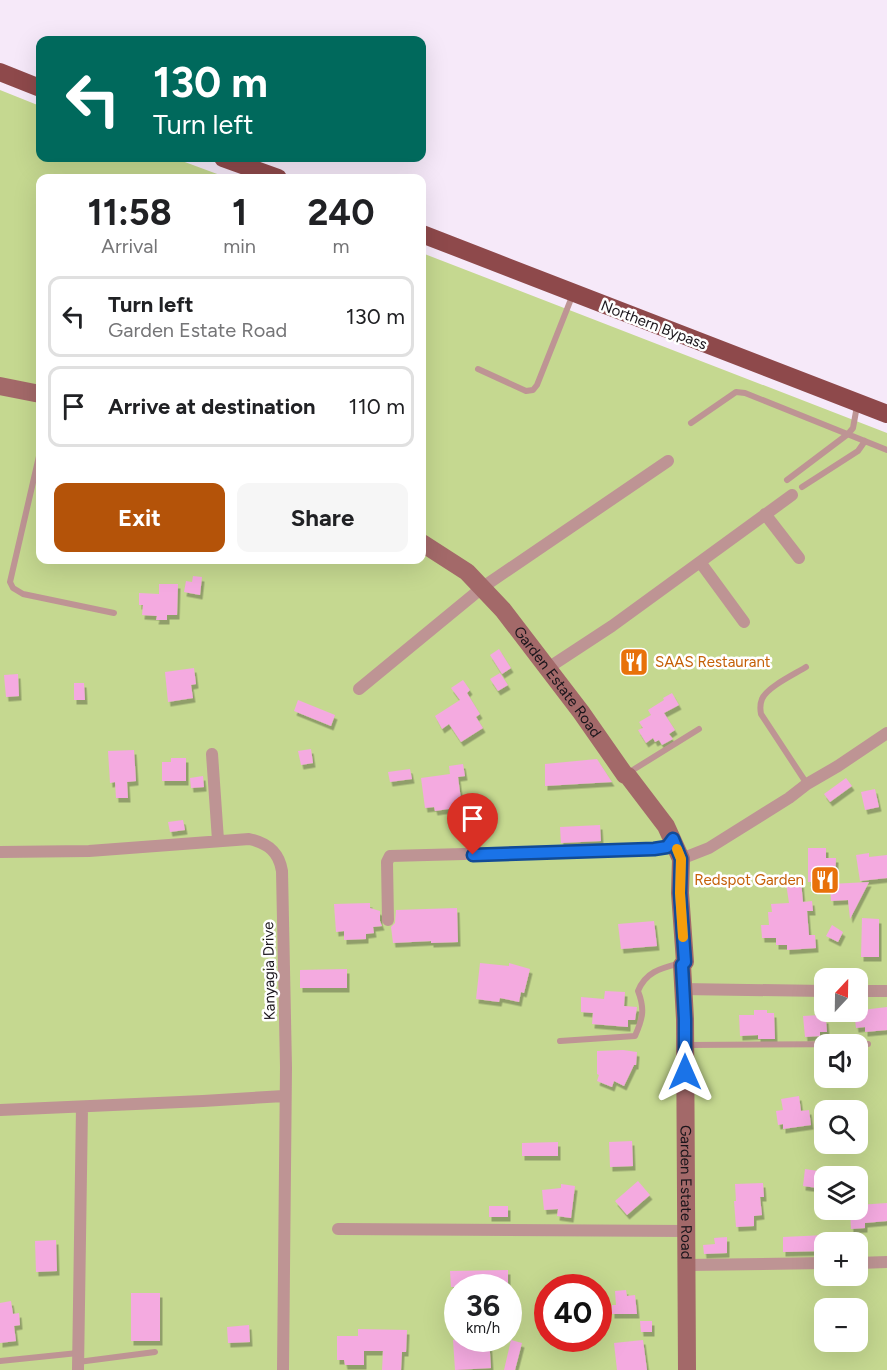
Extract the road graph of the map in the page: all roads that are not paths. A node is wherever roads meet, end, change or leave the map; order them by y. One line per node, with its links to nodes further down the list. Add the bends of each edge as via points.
1 (0, 72): 2 (main road)
2 (36, 86)
3 (234, 162): 4 (main road)
4 (267, 174)
5 (426, 236): 6 (main road, Northern Bypass)
6 (573, 294): 7 (lane, via 532,390 526,391); 10 (main road, Northern Bypass)
7 (478, 369)
8 (0, 386): 9 (street)
9 (36, 393)
10 (857, 402): 11 (main road, Northern Bypass); 13 (lane, via 853,428)
11 (887, 414)
12 (691, 423): 13 (lane, via 735,392)
13 (848, 434): 14 (lane); 18 (lane)
14 (866, 441): 15 (lane); 19 (lane, via 858,451)
15 (887, 450)
16 (668, 460): 24 (street)
17 (36, 469): 25 (lane, via 10,582 13,588 23,594)
18 (787, 480)
19 (797, 491): 20 (street)
20 (765, 514): 22 (street); 23 (street)
21 (426, 546): 24 (street, Garden Estate Road)
22 (799, 558)
23 (700, 562): 26 (street); 28 (street)
24 (483, 587): 28 (street, Garden Estate Road); 29 (street)
25 (114, 613)
26 (744, 622)
27 (806, 667): 34 (lane, via 766,692 760,706 761,714)
28 (548, 668): 33 (street, Garden Estate Road)
29 (359, 689)
30 (699, 729): 33 (lane)
31 (887, 733): 34 (street)
32 (212, 754): 36 (street)
33 (625, 775): 35 (street, Garden Estate Road)
34 (807, 784): 38 (street, via 709,848)
35 (673, 839): 38 (street, Garden Estate Road); 39 (street, via 667,847 654,849 390,856)
36 (218, 840): 37 (street, Kanyagia Drive, via 89,851); 48 (street, Kanyagia Drive, via 257,841 277,853 281,862)
37 (0, 852)
38 (681, 859): 40 (street, Garden Estate Road)
39 (388, 920)
40 (685, 962): 41 (street, Garden Estate Road); 45 (lane, via 656,969 643,980 638,991 643,1003 642,1022 635,1036)
41 (682, 989): 42 (street); 47 (street, Garden Estate Road)
42 (814, 991)
43 (868, 991): 44 (street)
44 (887, 992)
45 (560, 1041)
46 (814, 1044): 47 (lane)
47 (685, 1045): 52 (street, Garden Estate Road)
48 (284, 1096): 49 (street); 60 (street, Kanyagia Drive)
49 (82, 1107): 50 (street); 59 (street)
50 (0, 1110)
51 (338, 1229): 52 (street)
52 (686, 1231): 56 (street, Garden Estate Road)
53 (887, 1262): 55 (street)
54 (814, 1263): 56 (street)
55 (868, 1263)
56 (687, 1265): 61 (street, Garden Estate Road)
57 (155, 1352): 59 (lane)
58 (0, 1360): 59 (lane)
59 (78, 1362)
60 (284, 1370)
61 (687, 1370)

